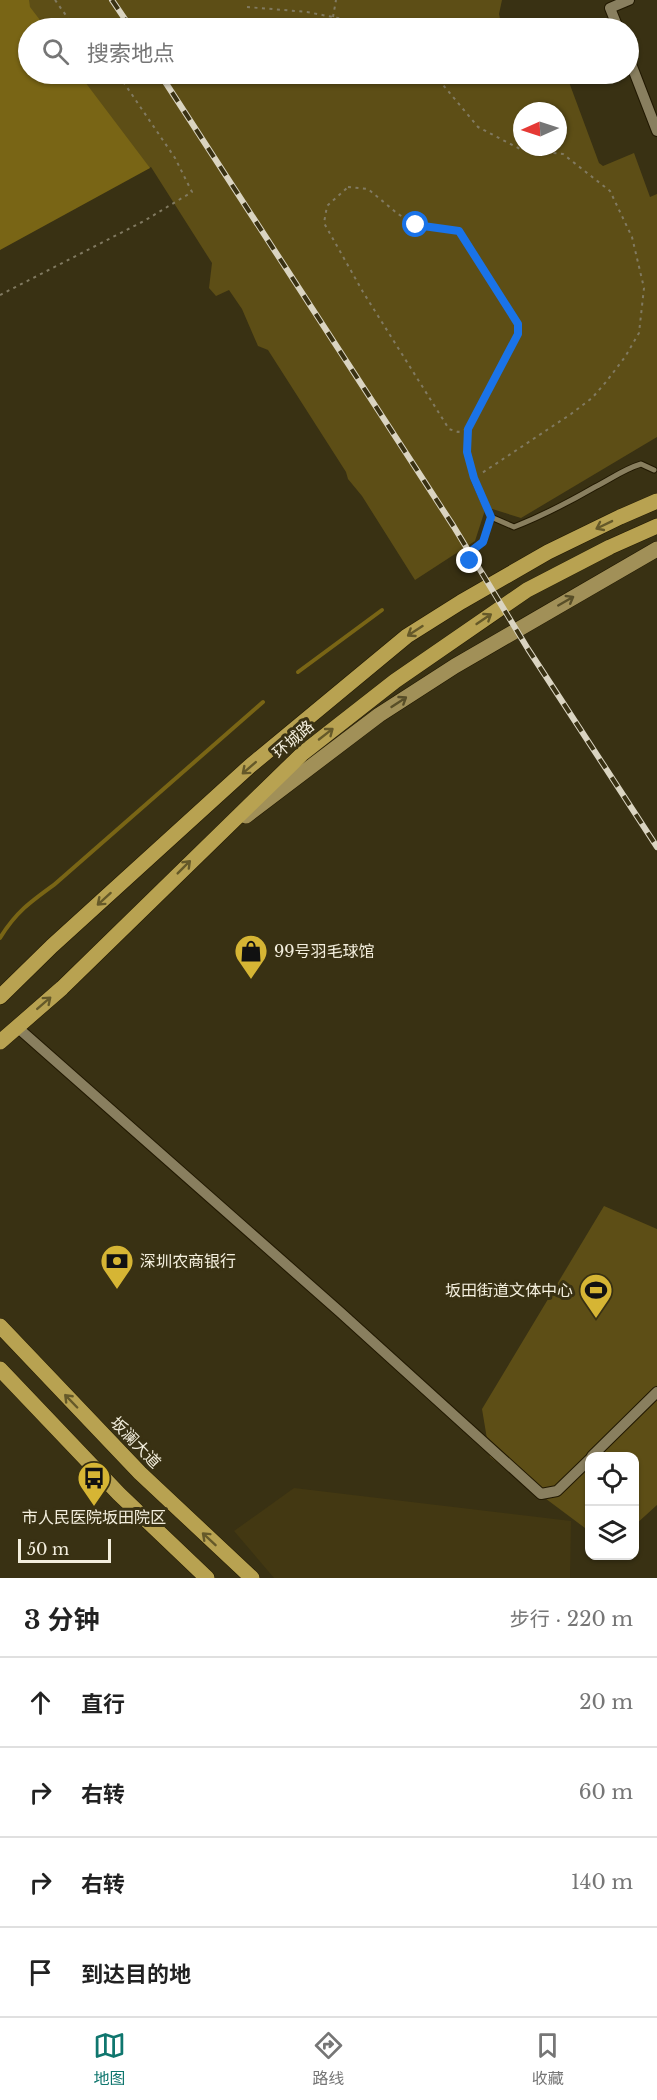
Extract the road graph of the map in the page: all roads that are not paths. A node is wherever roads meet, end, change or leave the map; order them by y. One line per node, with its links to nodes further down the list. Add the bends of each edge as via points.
1 (629, 0): 2 (street, via 610,8)
2 (614, 18)
3 (639, 84): 4 (street)
4 (657, 131)
5 (654, 470): 6 (lane, via 641,464 628,467 514,527 491,517)
6 (474, 478)
7 (657, 501): 11 (main road, 环城路, one-way to 11, via 548,552 407,636 250,766)
8 (657, 526): 10 (main road, 环城路, one-way to 8, via 303,753 395,681 527,590)
9 (657, 549): 10 (main road, one-way to 9, via 379,715 455,666)
10 (201, 850): 12 (main road, 环城路, one-way to 10, via 62,988)
11 (0, 997)
12 (17, 1027): 13 (main road, 环城路); 18 (street, via 541,1494 557,1491)
13 (0, 1041)
14 (0, 1326): 20 (main road, 坂澜大道, one-way to 14, via 148,1480)
15 (0, 1369): 19 (main road, via 119,1494)
16 (657, 1392): 17 (street)
17 (597, 1452)
18 (585, 1464)
19 (207, 1578)
20 (252, 1578)

